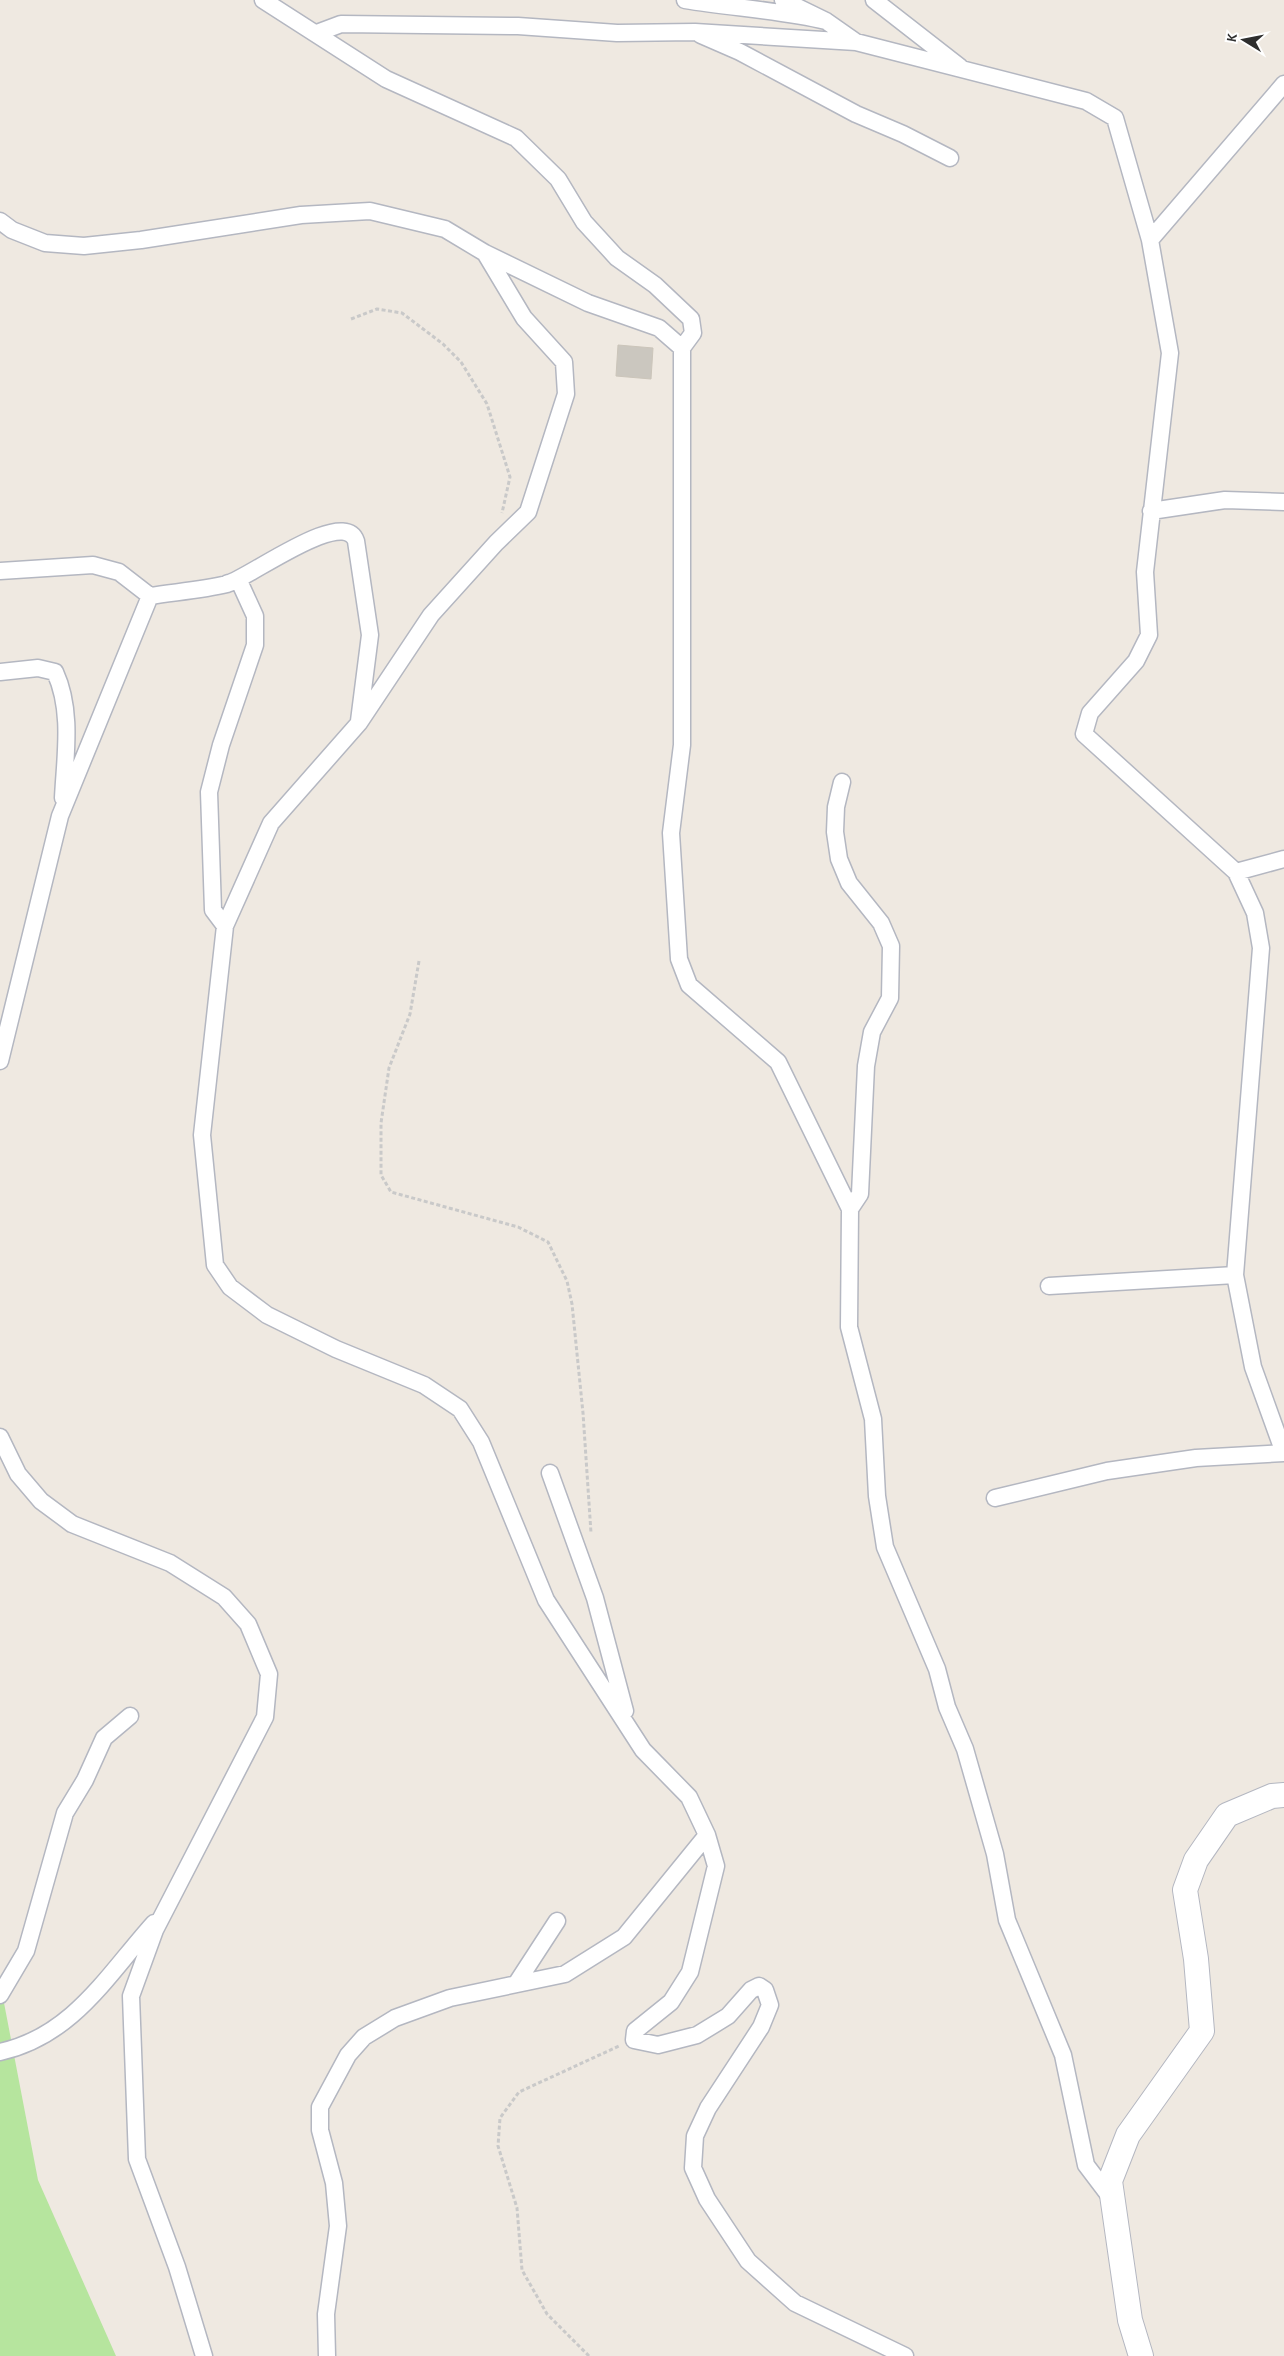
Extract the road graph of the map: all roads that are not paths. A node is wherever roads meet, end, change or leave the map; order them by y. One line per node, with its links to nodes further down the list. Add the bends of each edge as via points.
1 (263, 0): 7 (street)
2 (685, 0): 5 (street)
3 (783, 0): 5 (street)
4 (874, 0): 9 (street)
5 (826, 21): 8 (street)
6 (695, 32): 7 (street, via 617,33 518,26 341,24); 8 (street); 11 (street)
7 (317, 33): 15 (street, via 386,79 516,138 558,180 584,222 618,258 655,285 691,318 693,333)
8 (856, 42): 9 (street)
9 (968, 72): 13 (street, via 1086,100 1115,118)
10 (1284, 84): 13 (street)
11 (950, 158)
12 (0, 221): 14 (street, via 44,244 84,246 301,215 370,211 445,229)
13 (1150, 240): 17 (street, via 1170,353)
14 (485, 253): 15 (street, via 588,303 659,328); 22 (street, via 524,318 564,362 566,394 528,512 431,615)
15 (682, 348): 29 (street, via 682,745 671,834 679,959 689,985 778,1062)
16 (1284, 502): 17 (street, via 1225,500)
17 (1151, 511): 26 (street, via 1145,572 1149,635 1136,660 1090,713 1084,734)
18 (0, 571): 20 (street, via 93,565 119,572)
19 (228, 583): 20 (street); 22 (street, via 322,534 340,529 354,535 370,635); 27 (street, via 239,582 255,616 255,645 209,792 213,910)
20 (150, 596): 24 (street)
21 (0, 672): 24 (street, via 38,668 55,672 62,686 66,716)
22 (359, 723): 27 (street, via 271,823)
23 (842, 782): 29 (street, via 834,832 839,859 849,883 881,923 891,946 890,998 872,1032 866,1066 860,1194)
24 (62, 810): 28 (street)
25 (1284, 859): 26 (street)
26 (1236, 872): 30 (street, via 1255,912 1261,948)
27 (225, 926): 37 (street, via 202,1135 215,1265 230,1287 268,1315 336,1349 424,1385 460,1409 481,1442 546,1600)
28 (0, 1061)
29 (850, 1209): 45 (street, via 849,1327 873,1419 877,1496 886,1547 965,1749 995,1854 1007,1920 1064,2055 1086,2165)
30 (1235, 1274): 31 (street); 33 (street, via 1252,1367)
31 (1049, 1286)
32 (0, 1437): 40 (street, via 18,1474 41,1501 72,1524 170,1562 224,1597 248,1624 269,1674 265,1717)
33 (1284, 1453): 35 (street, via 1196,1458 1106,1471)
34 (550, 1473): 37 (street, via 595,1598)
35 (995, 1498)
36 (130, 1716): 43 (street, via 104,1738 86,1780 65,1813 26,1951)
37 (630, 1727): 39 (street, via 643,1750 689,1797)
38 (1284, 1795): 45 (street, via 1272,1796 1227,1815 1196,1860 1185,1890 1196,1959 1202,2032 1128,2135 1110,2181)
39 (707, 1835): 42 (street, via 624,1938 565,1974); 48 (street, via 716,1866 690,1972 671,2002 635,2031 634,2040 658,2045 697,2035 728,2016 751,1990 759,1986 765,1990 770,2005 761,2027 708,2108 696,2136 693,2168 707,2199 748,2261 795,2303)
40 (164, 1912): 44 (street, via 92,1997 61,2025 16,2048); 46 (street, via 131,1996 137,2159 177,2267)
41 (557, 1921): 42 (street)
42 (516, 1984): 47 (street, via 450,1998 387,2022 364,2037 348,2054 320,2107 320,2130 334,2183 338,2226 326,2314)
43 (0, 1995)
44 (0, 2052)
45 (1112, 2200): 49 (street, via 1130,2320)
46 (204, 2356)
47 (327, 2356)
48 (905, 2356)
49 (1141, 2356)

